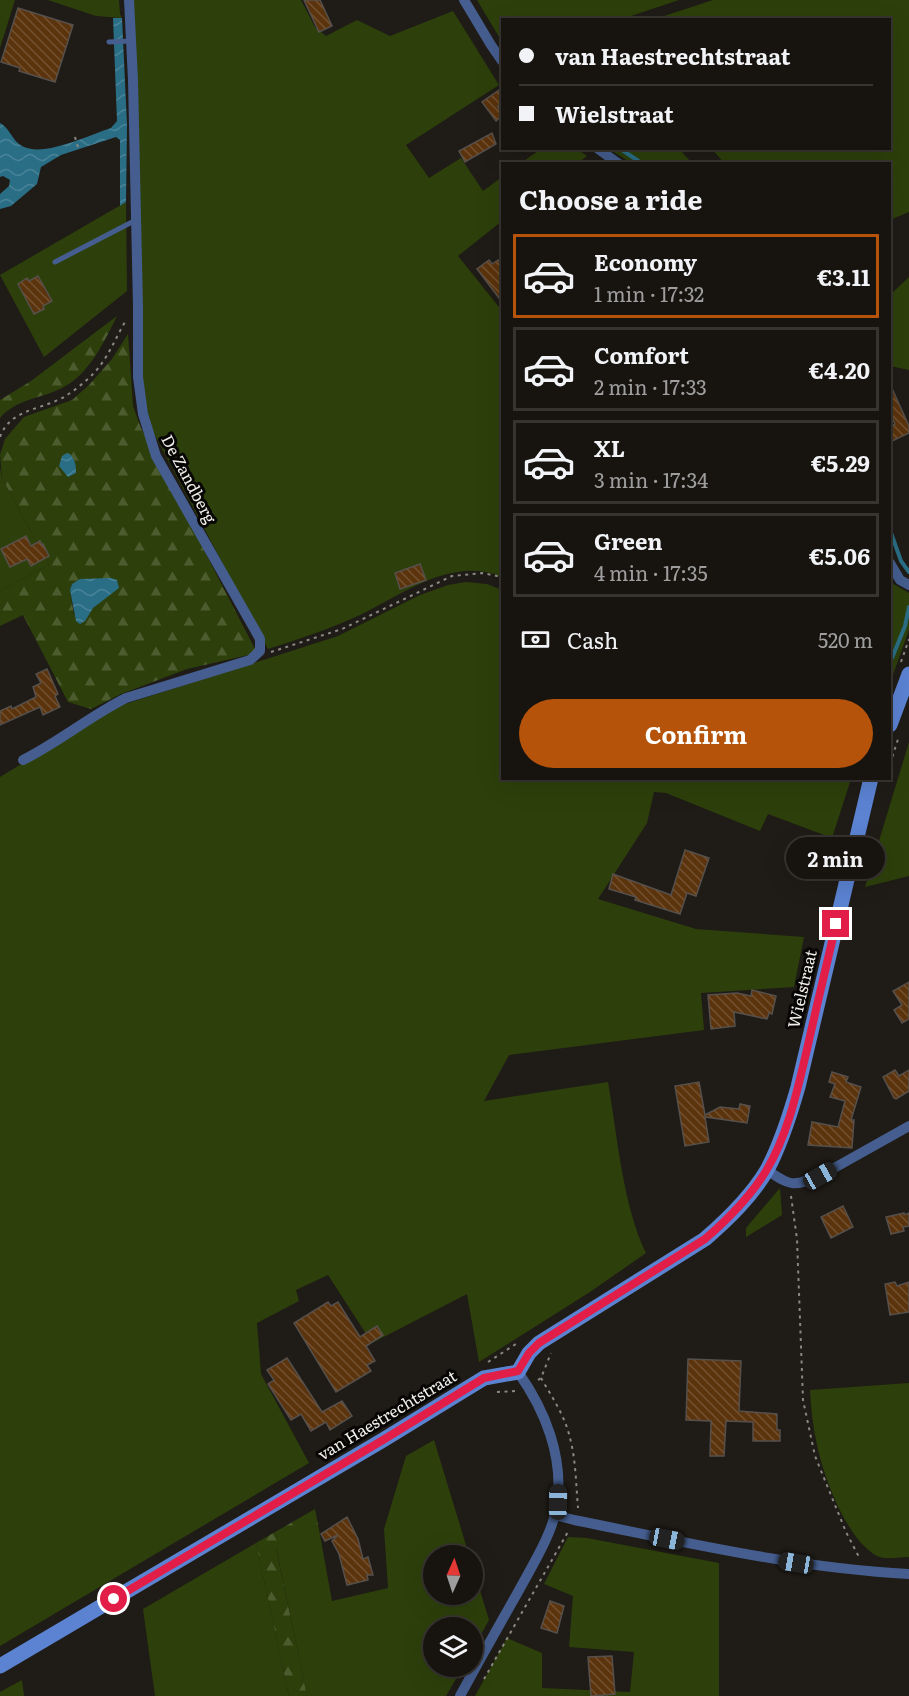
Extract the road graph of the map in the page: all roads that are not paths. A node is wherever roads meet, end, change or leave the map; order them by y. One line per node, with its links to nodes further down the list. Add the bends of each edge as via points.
1 (129, 0): 3 (street, De Zandberg)
2 (464, 0): 5 (street)
3 (130, 41): 4 (lane); 8 (street, De Zandberg)
4 (109, 42)
5 (501, 60)
6 (600, 150): 7 (street)
7 (616, 162)
8 (136, 220): 9 (lane); 14 (street, De Zandberg, via 142,414 156,456 260,639 260,651 250,660 126,698)
9 (55, 262)
10 (891, 565): 11 (street, via 900,580)
11 (909, 585)
12 (909, 674): 13 (street)
13 (891, 722)
14 (23, 760)
15 (871, 780): 17 (street, Wielstraat, via 798,1087)
16 (909, 1126): 17 (street, via 805,1183 789,1184)
17 (767, 1170): 18 (street, via 744,1202 705,1239 539,1343)
18 (518, 1371): 19 (street, via 551,1433 558,1470); 21 (street, van Haestrechtstraat, via 484,1378)
19 (555, 1515): 20 (street, via 784,1562); 22 (street, via 535,1561)
20 (909, 1574)
21 (0, 1666)
22 (460, 1696)

